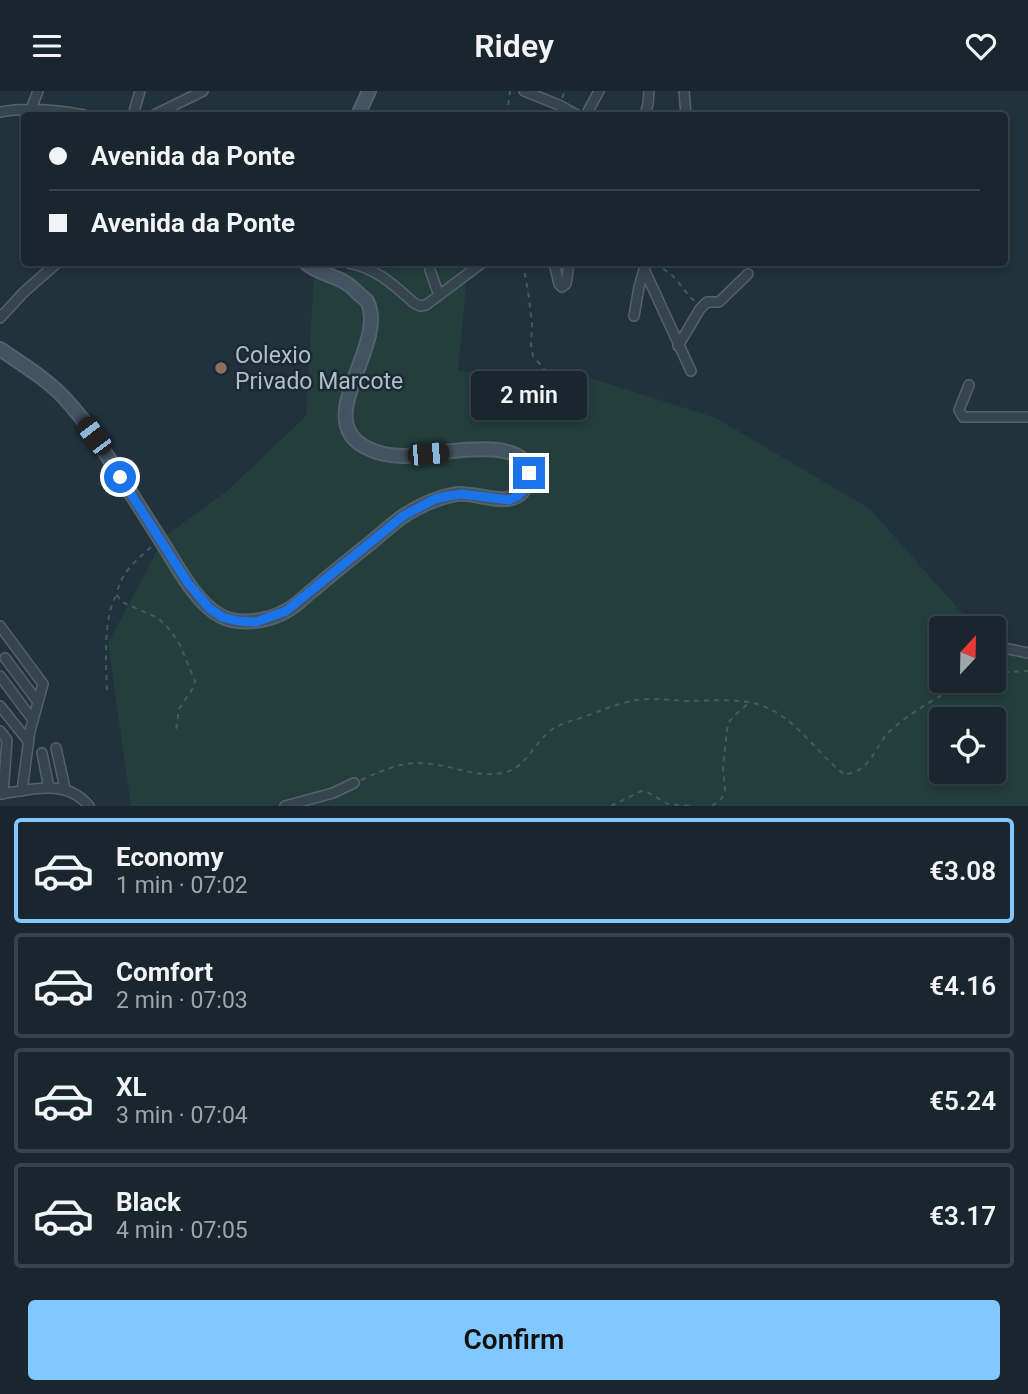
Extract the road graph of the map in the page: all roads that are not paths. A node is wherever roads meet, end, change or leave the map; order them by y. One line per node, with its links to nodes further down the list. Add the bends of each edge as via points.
1 (38, 91): 10 (street)
2 (139, 91): 13 (street)
3 (203, 91): 9 (street)
4 (369, 91): 15 (street)
5 (524, 91): 16 (street)
6 (599, 91): 17 (street)
7 (649, 91): 18 (street)
8 (684, 91): 19 (street)
9 (191, 94): 14 (street)
10 (31, 109): 11 (street); 12 (street)
11 (0, 112)
12 (67, 112)
13 (134, 112)
14 (158, 112)
15 (359, 112)
16 (572, 112)
17 (588, 112)
18 (646, 112)
19 (686, 112)
20 (54, 266): 31 (street)
21 (311, 266): 33 (street, via 347,283 367,301 369,335 345,416 351,437 368,449 390,455 478,449 513,452 527,465 528,480 518,496 509,500 462,494 435,499 403,516 286,611 256,622 222,617 209,608 66,400)
22 (364, 266): 29 (street, via 420,306)
23 (478, 266): 29 (street)
24 (555, 266): 25 (street, via 562,287)
25 (569, 266)
26 (645, 266): 30 (street); 32 (street)
27 (430, 270): 29 (street)
28 (748, 274): 32 (street, via 719,302 703,306)
29 (440, 294)
30 (634, 316)
31 (0, 319)
32 (678, 346): 34 (street)
33 (0, 349)
34 (691, 371)
35 (969, 385): 36 (street, via 959,410 962,417)
36 (1028, 417)
37 (0, 626): 42 (street, via 43,684)
38 (1006, 648): 39 (street)
39 (1028, 653)
40 (5, 658): 42 (street)
41 (0, 676): 44 (street)
42 (38, 702): 44 (street)
43 (0, 706): 46 (street)
44 (33, 720): 46 (street)
45 (0, 731): 53 (street, via 8,740)
46 (29, 741): 52 (street)
47 (56, 748): 51 (street)
48 (42, 753): 50 (street)
49 (354, 783): 55 (street)
50 (49, 788): 51 (street); 52 (street)
51 (65, 788): 54 (street)
52 (22, 791): 53 (street)
53 (1, 794)
54 (89, 806)
55 (285, 806)

